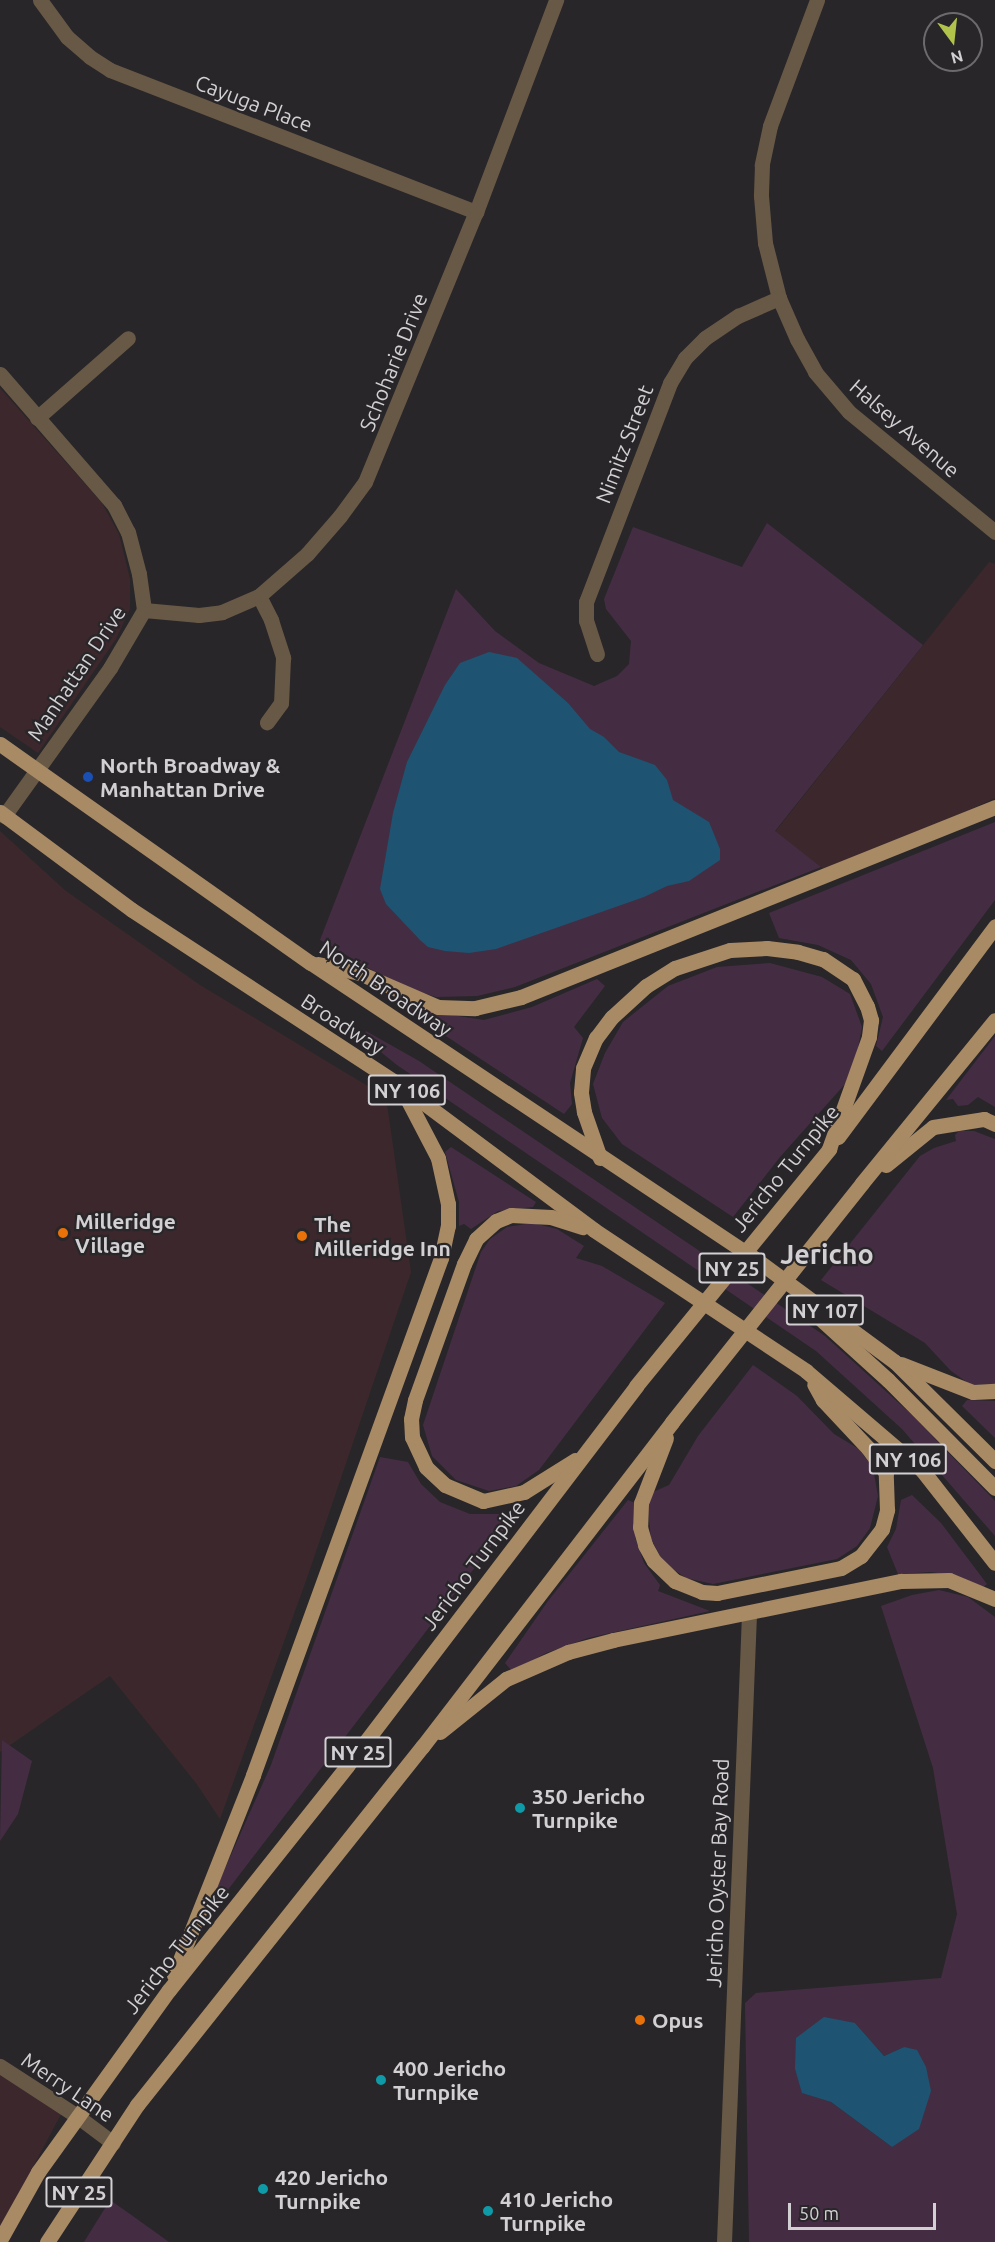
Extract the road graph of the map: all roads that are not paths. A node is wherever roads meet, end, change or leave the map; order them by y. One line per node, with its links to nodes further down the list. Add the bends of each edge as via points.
1 (40, 0): 4 (street, Cayuga Place, via 67,37 110,70)
2 (556, 0): 4 (street, Schoharie Drive)
3 (817, 0): 5 (street, Halsey Avenue, via 770,126 762,165 765,243)
4 (476, 212): 10 (street, Schoharie Drive, via 365,482 307,554)
5 (779, 297): 9 (street, Halsey Avenue, via 815,372 849,412); 12 (street, Nimitz Street, via 738,316 705,338 685,358 670,383 586,602 586,621)
6 (128, 338): 8 (street)
7 (0, 374): 8 (street, Manhattan Drive)
8 (37, 418): 11 (street, Manhattan Drive, via 114,506 128,532)
9 (995, 532)
10 (259, 596): 11 (street, Schoharie Drive, via 222,612 199,615); 13 (street, via 283,658 281,703)
11 (144, 610): 15 (street, Manhattan Drive, via 110,668)
12 (597, 654)
13 (267, 722)
14 (0, 744): 15 (main road, North Broadway / NY 106)
15 (36, 770): 17 (street, Manhattan Drive); 19 (main road, North Broadway / NY 106)
16 (995, 807): 19 (main road, via 532,993 475,1008 438,1007 357,972)
17 (2, 814): 21 (main road, Broadway / NY 106, via 141,916)
18 (995, 926): 23 (main road, Jericho Turnpike / NY 25)
19 (311, 963): 24 (main road, North Broadway / NY 106)
20 (995, 1020): 25 (main road, NY 25)
21 (401, 1086): 26 (main road, Broadway / NY 106); 39 (main road, via 438,1158 448,1204 441,1258 253,1775)
22 (995, 1124): 25 (main road, via 984,1119 933,1127)
23 (829, 1149): 24 (main road, via 869,1037 871,1020 867,1006 853,980 823,959 766,948 730,950 675,968 646,986 612,1017 596,1038 583,1068 584,1112); 32 (main road, Jericho Turnpike / NY 25, bridge)
24 (600, 1158): 27 (main road, North Broadway / NY 106)
25 (862, 1184): 31 (main road, NY 25, bridge)
26 (594, 1230): 29 (main road, Broadway / NY 106); 32 (main road, via 551,1217 511,1215 486,1228 464,1264 411,1419 412,1437 426,1467 445,1485 483,1501 524,1492)
27 (754, 1258): 28 (main road, NY 107); 34 (main road, NY 106, via 888,1380)
28 (895, 1362): 30 (main road, via 973,1392); 33 (main road, NY 107)
29 (806, 1371): 31 (main road, via 823,1400 886,1473 887,1510 882,1529 861,1556 842,1568 717,1593 702,1592 675,1581 654,1561 640,1527 641,1503); 35 (main road, NY 106, via 922,1470)
30 (995, 1391)
31 (672, 1422): 38 (main road, NY 25)
32 (585, 1453): 39 (main road, Jericho Turnpike / NY 25, via 347,1766)
33 (995, 1461)
34 (995, 1488)
35 (995, 1563)
36 (995, 1599): 37 (main road, via 949,1580 901,1581)
37 (749, 1613): 38 (main road, via 568,1652 506,1679); 45 (street, Jericho Oyster Bay Road)
38 (422, 1747): 42 (main road, NY 25, via 137,2105)
39 (169, 1990): 41 (main road, Jericho Turnpike / NY 25)
40 (0, 2066): 41 (street, Merry Lane)
41 (77, 2116): 42 (street, Merry Lane); 43 (main road, Jericho Turnpike / NY 25, via 38,2172)
42 (113, 2143): 44 (main road, NY 25)
43 (0, 2240)
44 (47, 2242)
45 (724, 2242)

